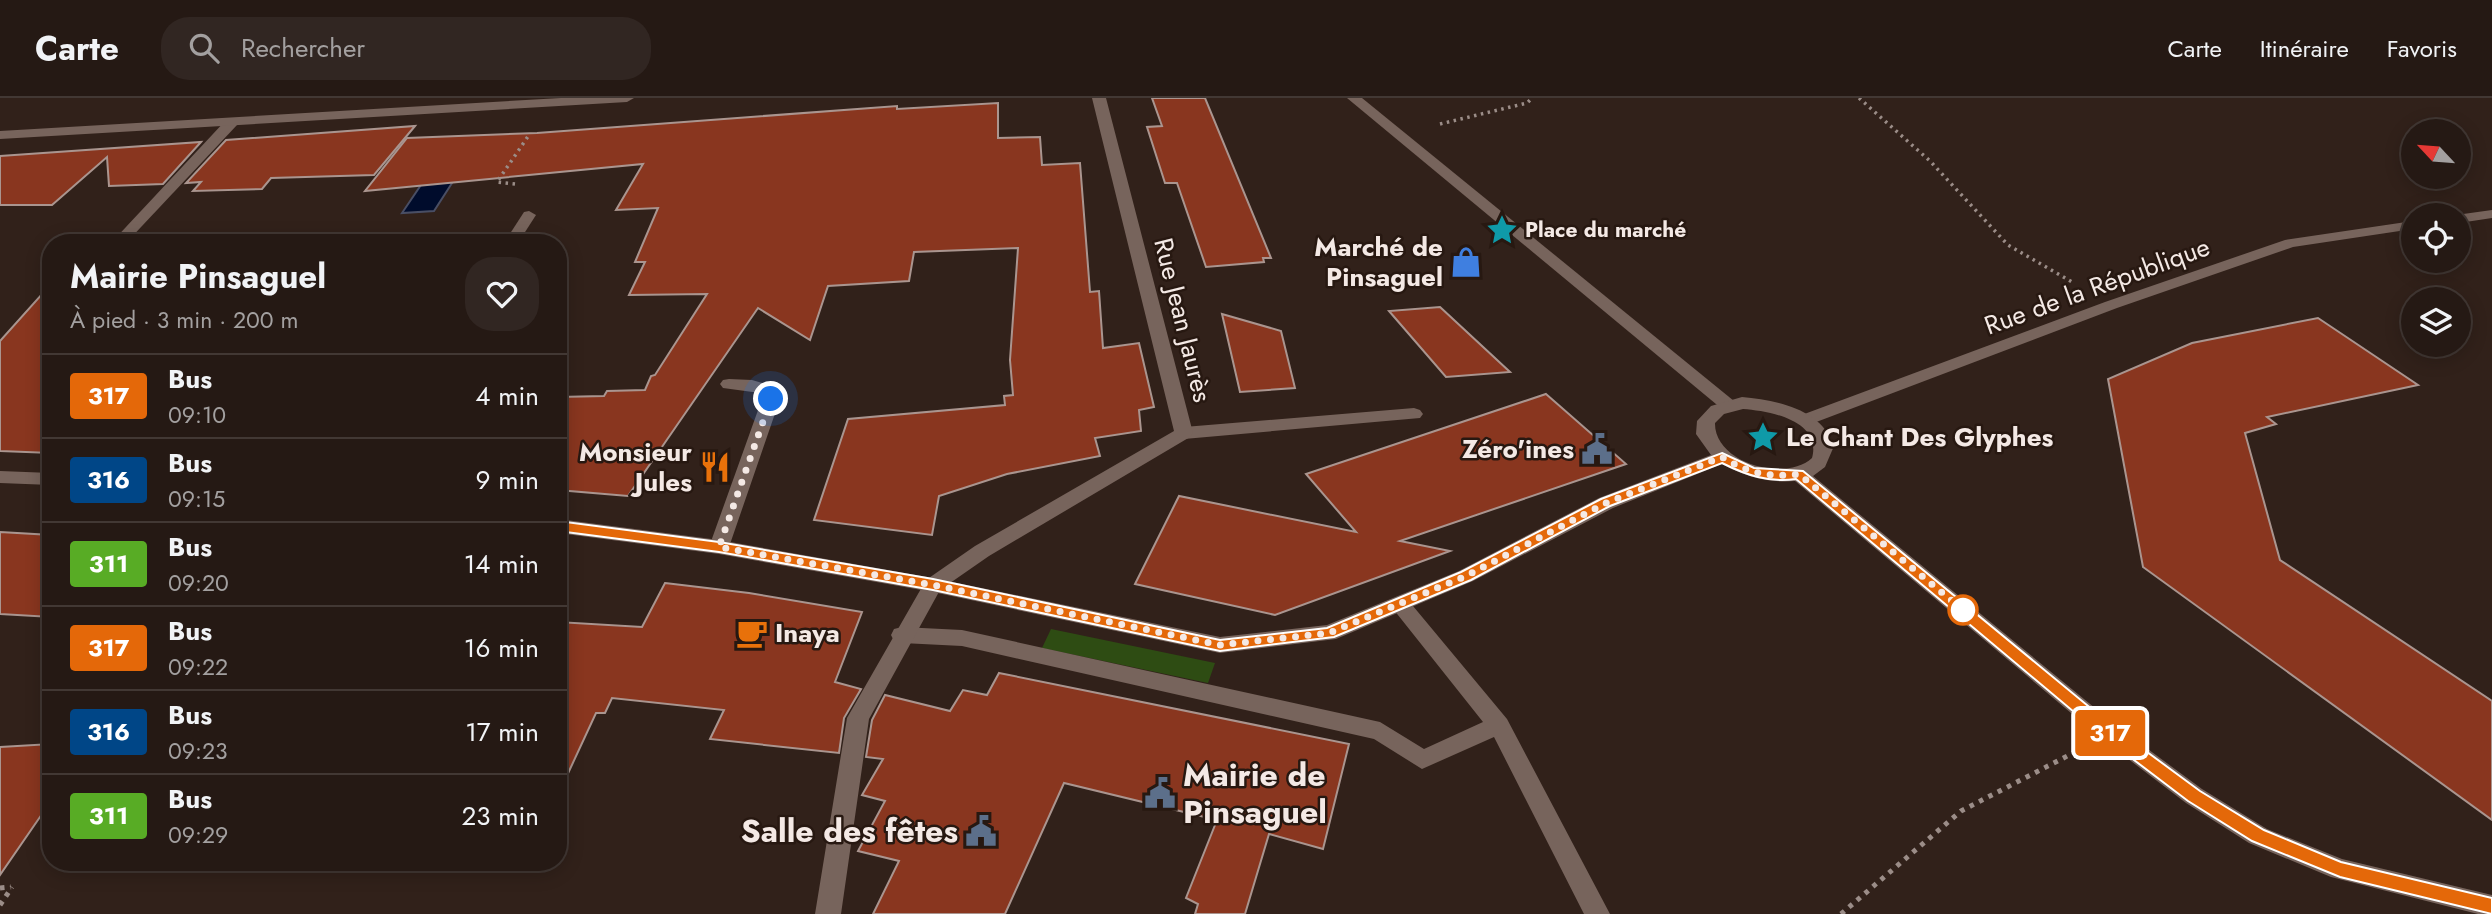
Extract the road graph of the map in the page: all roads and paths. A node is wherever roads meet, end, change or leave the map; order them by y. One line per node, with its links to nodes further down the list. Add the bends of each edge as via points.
1 (627, 98): 6 (street)
2 (1099, 98): 21 (street, Rue Jean Jaurès)
3 (1354, 98): 8 (street)
4 (1532, 98): 8 (path, via 1527,103)
5 (1859, 98): 16 (path, via 1930,162 2008,244)
6 (551, 103): 7 (street); 11 (path, via 497,182 543,188)
7 (232, 122): 9 (street); 14 (street)
8 (1398, 134): 18 (street)
9 (0, 135)
10 (2492, 214): 12 (street)
11 (528, 215): 15 (street)
12 (2471, 217)
13 (2401, 227): 16 (street, Rue de la République, via 2290,243)
14 (126, 234)
15 (516, 234)
16 (2111, 305): 20 (street, Rue de la République)
17 (729, 384): 27 (street, via 767,390 771,399)
18 (1728, 405): 20 (street, via 1759,403); 22 (street, via 1705,426 1706,437)
19 (1414, 414): 21 (street)
20 (1805, 420): 23 (street, via 1816,430 1824,451 1821,461)
21 (1184, 433): 28 (street, Rue Jean Jaurès, via 992,545)
22 (1722, 457): 23 (street, via 1751,472); 29 (street, via 1606,503)
23 (1799, 474): 32 (street)
24 (0, 477): 25 (street)
25 (42, 479)
26 (567, 527): 27 (street)
27 (719, 547): 28 (street)
28 (933, 585): 29 (street, via 1220,645 1329,633); 30 (street)
29 (1401, 605): 31 (street)
30 (902, 635): 31 (street, via 962,638 1380,731 1422,760); 36 (street, via 858,718)
31 (1499, 725): 37 (street)
32 (2110, 733): 35 (street, via 2194,796 2258,835 2340,869); 38 (path, via 1961,811)
33 (0, 888): 34 (path, via 12,887)
34 (0, 905)
35 (2492, 906)
36 (828, 914)
37 (1597, 914)
38 (1841, 914)

